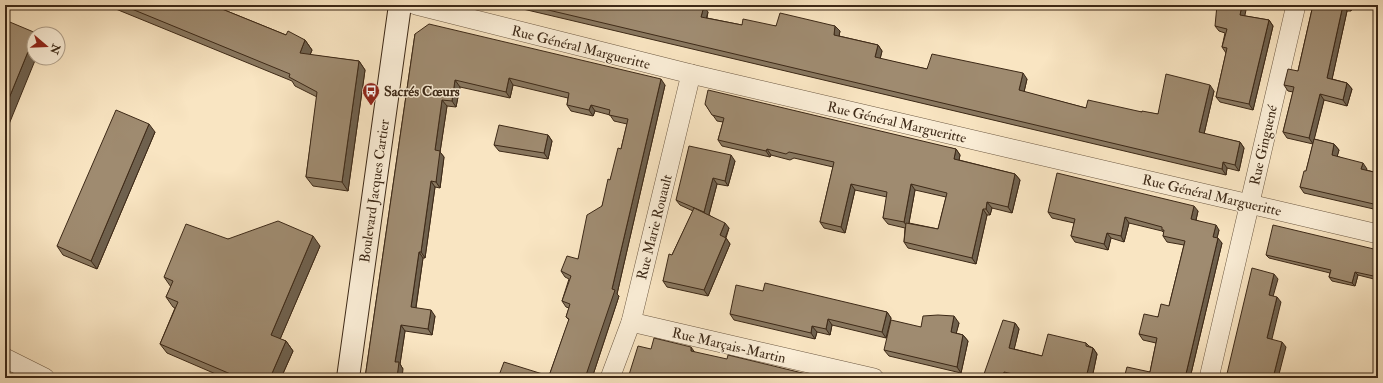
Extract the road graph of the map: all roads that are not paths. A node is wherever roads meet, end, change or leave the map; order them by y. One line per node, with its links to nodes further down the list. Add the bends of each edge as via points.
1 (400, 5): 10 (street, Boulevard Jacques Cartier)
2 (416, 5): 4 (street, Rue Général Margueritte)
3 (1296, 5): 5 (street, Rue Ginguené)
4 (691, 74): 5 (street, Rue Général Margueritte); 7 (street, Rue Marie Rouault)
5 (1250, 204): 6 (street, Rue Général Margueritte); 13 (street, Rue Ginguené)
6 (1378, 234)
7 (631, 322): 11 (street, Rue Marie Rouault); 12 (street, Rue Marçais-Martin)
8 (5, 358): 9 (street)
9 (45, 378)
10 (348, 378)
11 (610, 378)
12 (874, 378)
13 (1209, 378)

